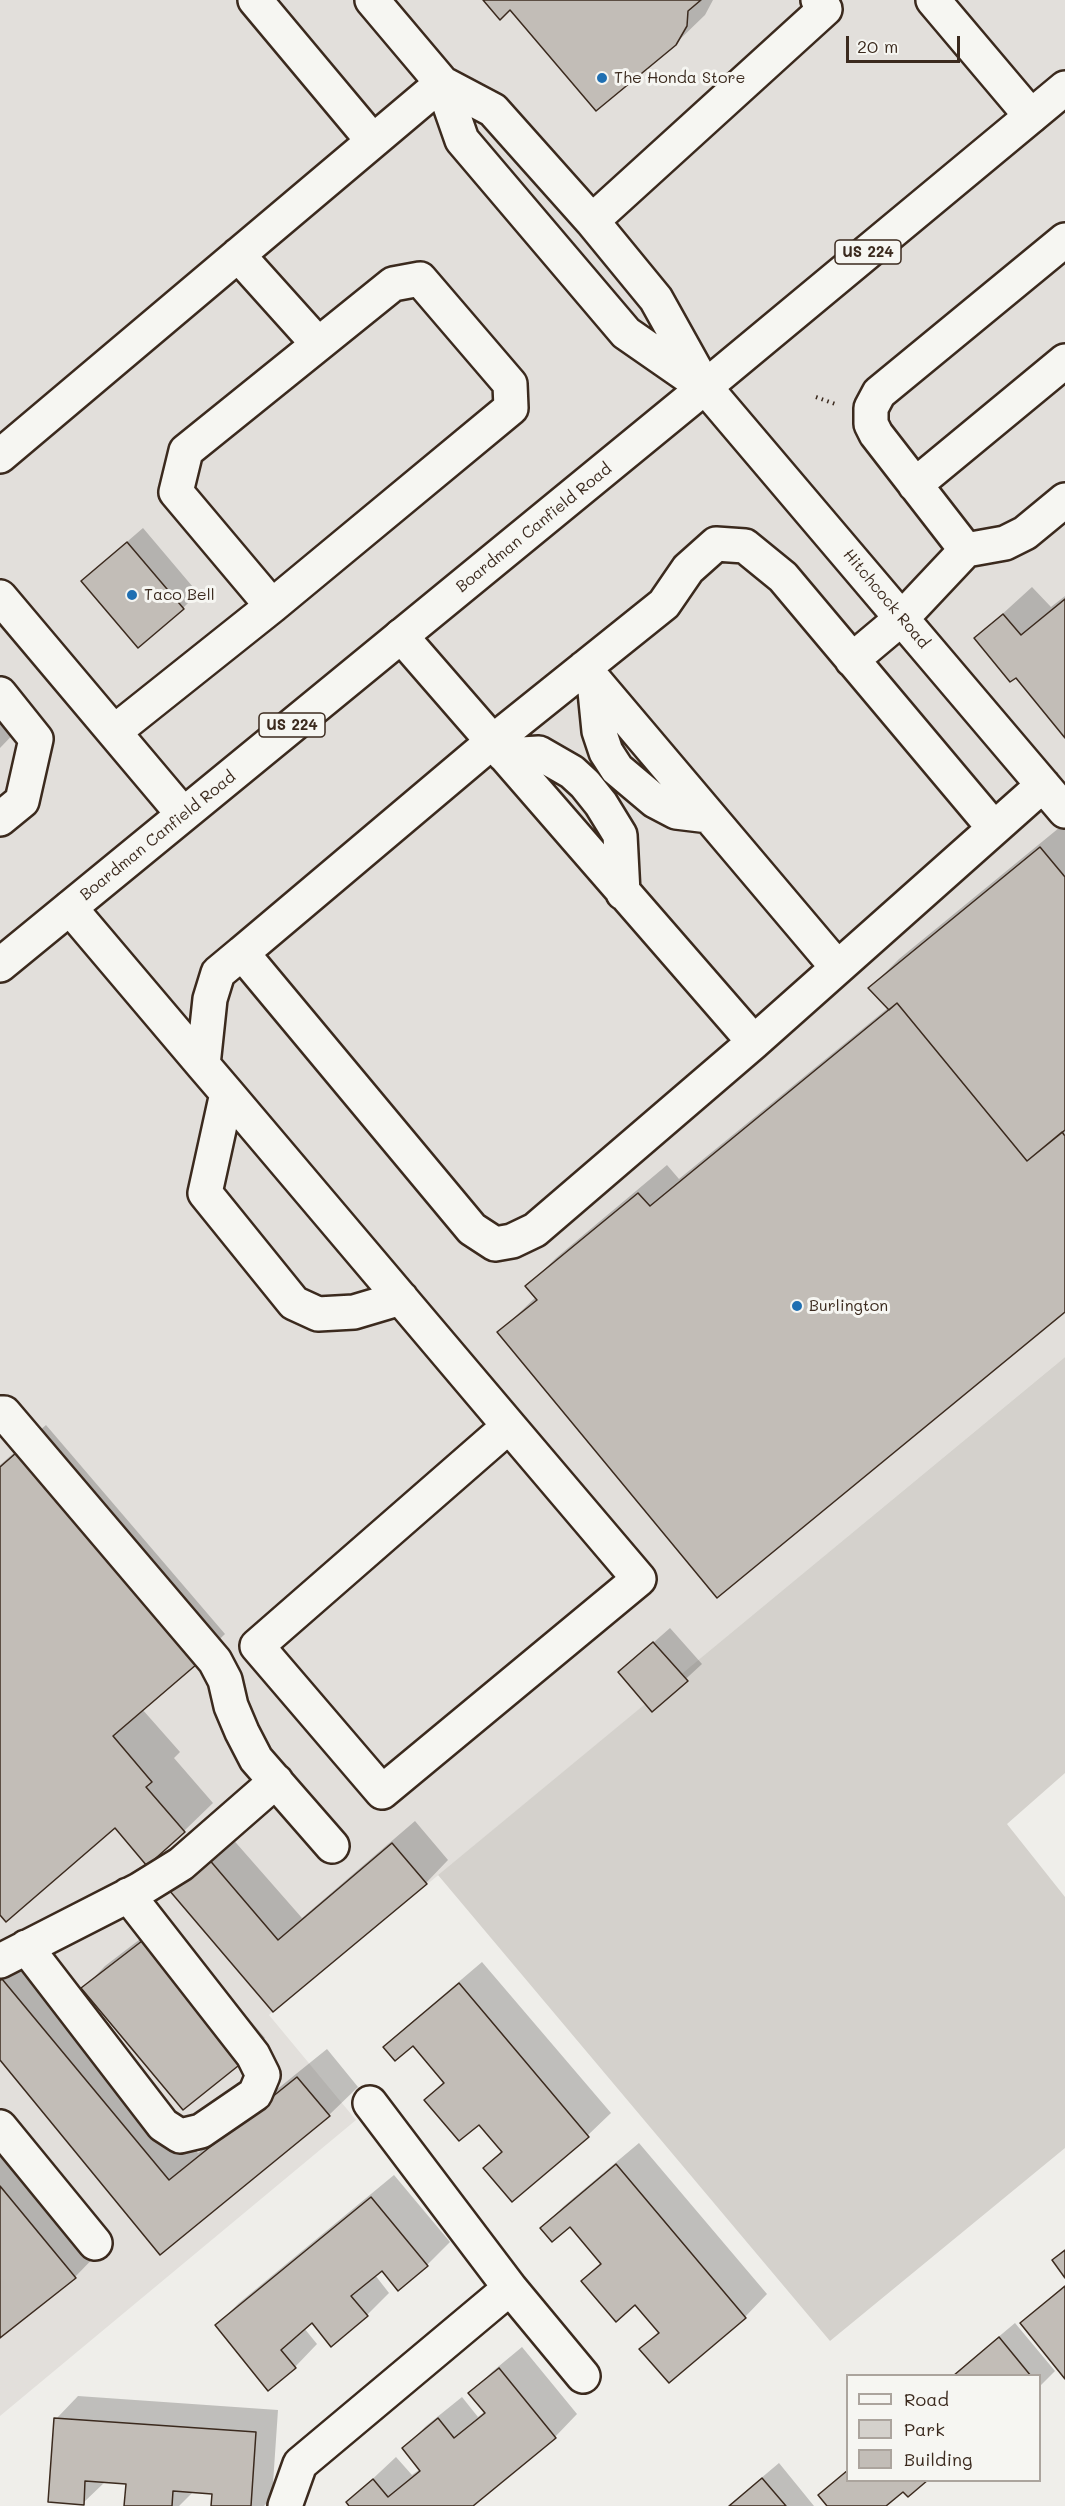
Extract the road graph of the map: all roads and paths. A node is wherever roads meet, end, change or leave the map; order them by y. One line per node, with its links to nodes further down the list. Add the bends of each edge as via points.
1 (255, 0): 8 (main road)
2 (372, 0): 5 (main road)
3 (818, 0): 9 (main road, via 825,9)
4 (933, 0): 7 (main road)
5 (442, 83): 8 (main road); 9 (main road, via 493,110); 14 (main road, via 462,140 626,333)
6 (1065, 88): 7 (main road, Boardman Canfield Road / US 224)
7 (1031, 116): 14 (main road, Boardman Canfield Road / US 224)
8 (373, 141): 11 (main road)
9 (592, 221): 14 (main road, via 656,299)
10 (1065, 240): 16 (main road, via 879,393 871,408 871,424)
11 (238, 255): 12 (main road); 15 (main road)
12 (318, 344): 20 (main road, via 186,451 176,492); 20 (main road, via 393,284 420,279 510,384 511,408)
13 (1065, 361): 16 (main road)
14 (705, 387): 21 (main road, Hitchcock Road); 22 (main road, Boardman Canfield Road / US 224)
15 (0, 456)
16 (915, 485): 18 (main road)
17 (1065, 500): 18 (main road, via 1025,533 1005,543)
18 (966, 550): 21 (main road)
19 (0, 597): 27 (main road)
20 (272, 606): 27 (main road)
21 (902, 618): 23 (main road); 29 (main road, Hitchcock Road)
22 (401, 636): 28 (main road); 32 (main road, Boardman Canfield Road / US 224)
23 (852, 660): 24 (main road, via 783,577 745,546 716,544 688,568 664,604); 34 (main road)
24 (589, 674): 28 (main road); 38 (main road)
25 (0, 694): 33 (main road, via 36,739 22,801)
26 (0, 722): 30 (main road, via 20,746 10,782)
27 (114, 732): 32 (main road)
28 (498, 748): 36 (main road); 39 (main road)
29 (1043, 785): 31 (main road, Hitchcock Road); 34 (main road)
30 (0, 790)
31 (1065, 811)
32 (183, 814): 35 (main road, Boardman Canfield Road / US 224)
33 (0, 819)
34 (994, 828): 38 (main road)
35 (70, 908): 37 (main road, Boardman Canfield Road / US 224); 40 (main road)
36 (242, 952): 39 (main road, via 472,1229 495,1244 535,1230); 40 (main road, via 218,973 210,999)
37 (0, 965)
38 (837, 967): 39 (main road)
39 (754, 1042)
40 (203, 1065): 41 (main road)
41 (227, 1093): 42 (main road); 42 (main road, via 205,1193 294,1303 318,1314 354,1312)
42 (401, 1298): 44 (main road)
43 (0, 1413): 45 (main road, via 4,1413 215,1661 242,1732 256,1759)
44 (509, 1426): 44 (main road, via 639,1579 382,1792 257,1646)
45 (276, 1781): 46 (main road); 47 (main road, via 181,1864)
46 (332, 1846)
47 (128, 1895): 48 (main road); 48 (main road, via 253,2055 263,2075 255,2094 201,2131 180,2136 163,2125)
48 (13, 1954)
49 (370, 2103): 52 (main road)
50 (0, 2127): 51 (main road)
51 (95, 2243)
52 (510, 2288): 53 (main road); 54 (main road, via 300,2464)
53 (583, 2376)
54 (285, 2506)

